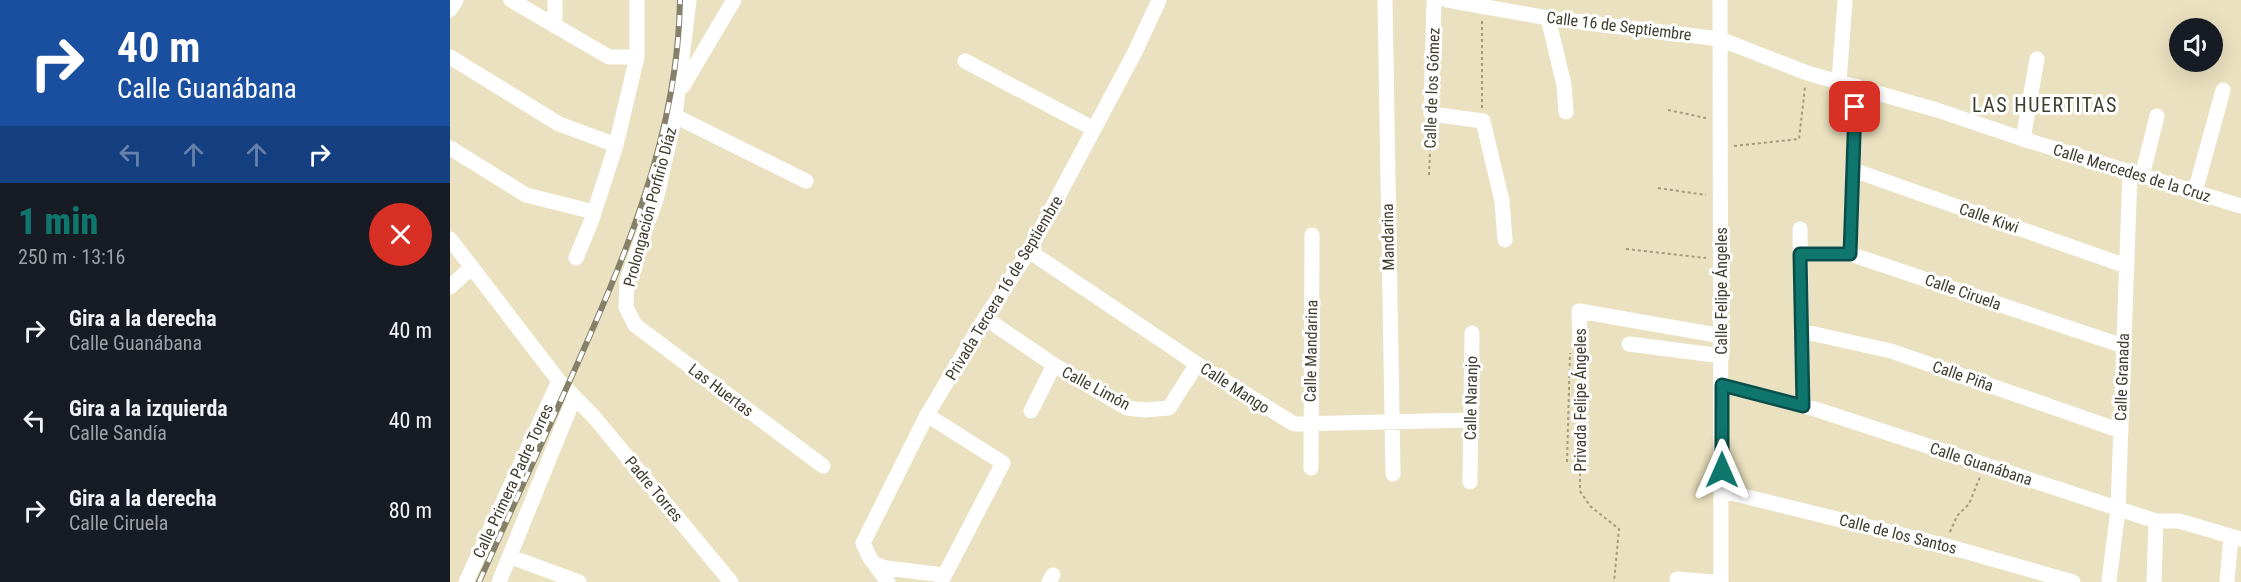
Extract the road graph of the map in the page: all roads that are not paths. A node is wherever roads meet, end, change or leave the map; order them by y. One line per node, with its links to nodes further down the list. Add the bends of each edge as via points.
1 (456, 0): 13 (street)
2 (511, 0): 15 (street)
3 (555, 0): 15 (street)
4 (638, 0): 18 (street)
5 (689, 0): 24 (street, Prolongación Porfirio Díaz)
6 (734, 0): 24 (street)
7 (1159, 0): 28 (street, Privada Tercera 16 de Septiembre)
8 (1385, 0): 67 (street, Mandarina)
9 (1434, 0): 41 (street, Calle de los Gómez, via 1431,114 1483,121 1502,201)
10 (1447, 0): 14 (street, Calle 16 de Septiembre)
11 (1720, 0): 16 (street, Calle Felipe Ángeles)
12 (1845, 0): 21 (street)
13 (450, 10)
14 (1548, 18): 16 (street, Calle 16 de Septiembre); 25 (street, via 1564,85)
15 (555, 26): 18 (street, via 609,57)
16 (1720, 39): 21 (street, Calle 16 de Septiembre); 53 (street, Calle Felipe Ángeles)
17 (450, 57): 30 (street, via 559,124)
18 (637, 57): 30 (street)
19 (2037, 59): 29 (street)
20 (964, 61): 28 (street)
21 (1839, 82): 22 (street, Calle 16 de Septiembre)
22 (1856, 86): 29 (street, Calle Mercedes de la Cruz); 32 (street)
23 (2223, 90): 35 (street)
24 (680, 91): 26 (street, Prolongación Porfirio Díaz)
25 (1566, 112)
26 (675, 116): 34 (street); 49 (street, Prolongación Porfirio Díaz, via 656,200 627,280)
27 (2157, 116): 33 (street, Calle Granada)
28 (1094, 129): 42 (street, Privada Tercera 16 de Septiembre)
29 (2023, 139): 33 (street, Calle Mercedes de la Cruz)
30 (616, 146): 37 (street)
31 (450, 148): 37 (street, via 526,195)
32 (1853, 170): 44 (street); 46 (street, Calle Kiwi)
33 (2136, 174): 35 (street, Calle Mercedes de la Cruz); 46 (street, Calle Granada)
34 (806, 181)
35 (2195, 192): 36 (street, Calle Mercedes de la Cruz)
36 (2241, 206)
37 (594, 212): 45 (street)
38 (1800, 229): 43 (street)
39 (1312, 235): 68 (street, Calle Mandarina)
40 (450, 239): 47 (street, Padre Torres)
41 (1505, 240)
42 (1029, 252): 50 (street, Privada Tercera 16 de Septiembre); 58 (street, Calle Mango)
43 (1800, 254): 44 (street, Calle Ciruela); 51 (street)
44 (1850, 254): 56 (street, Calle Ciruela)
45 (576, 258)
46 (2126, 266): 56 (street, Calle Granada)
47 (472, 267): 48 (street); 60 (street, Padre Torres)
48 (450, 287)
49 (626, 307): 70 (street, Las Huertas, via 635,325)
50 (986, 318): 59 (street, Calle Limón); 65 (street, Privada Tercera 16 de Septiembre)
51 (1801, 331): 63 (street); 69 (street, Calle Piña, via 1891,351)
52 (1472, 333): 66 (street, Calle Naranjo)
53 (1722, 336): 54 (street, Privada Felipe Ángeles, via 1579,311); 57 (street, Calle Felipe Ángeles)
54 (1580, 344)
55 (1629, 344): 57 (street)
56 (2123, 346): 69 (street, Calle Granada)
57 (1722, 356): 61 (street, Calle Felipe Ángeles)
58 (1197, 364): 59 (street, Calle Limón, via 1169,408 1145,410 1127,408); 68 (street, Calle Mango, via 1277,416 1294,424)
59 (1054, 365): 64 (street)
60 (559, 381): 62 (street, Padre Torres); 83 (street, Calle Primera Padre Torres)
61 (1722, 385): 63 (street, Calle Guanábana); 74 (street, Calle Felipe Ángeles)
62 (574, 398): 78 (street, Calle Primera Padre Torres); 86 (street, Padre Torres)
63 (1803, 406): 75 (street, Calle Guanábana)
64 (1031, 411)
65 (927, 415): 79 (street, Privada Tercera 16 de Septiembre, via 863,543); 80 (street, via 1003,463)
66 (1471, 420): 67 (street, Calle Mango); 73 (street, Calle Naranjo)
67 (1391, 423): 68 (street, Calle Mango); 72 (street, Mandarina)
68 (1310, 424): 71 (street, Calle Mandarina)
69 (2121, 431): 75 (street, Calle Granada)
70 (823, 466)
71 (1311, 468)
72 (1393, 474)
73 (1470, 482)
74 (1723, 491): 88 (street, Calle Felipe Ángeles); 89 (street, Calle de los Santos, via 1943,545)
75 (2118, 509): 76 (street, Calle Guanábana); 90 (street, Calle Granada)
76 (2156, 521): 77 (street, Calle Guanábana, via 2179,520); 91 (street)
77 (2236, 537): 92 (street)
78 (511, 556): 84 (street, Calle Primera Padre Torres); 85 (street)
79 (875, 564): 80 (street); 82 (street)
80 (943, 578)
81 (1677, 579): 87 (street)
82 (889, 580)
83 (466, 582)
84 (500, 582)
85 (579, 582)
86 (731, 582)
87 (1714, 582)
88 (1721, 582)
89 (2073, 582)
90 (2109, 582)
91 (2154, 582)
92 (2228, 582)

